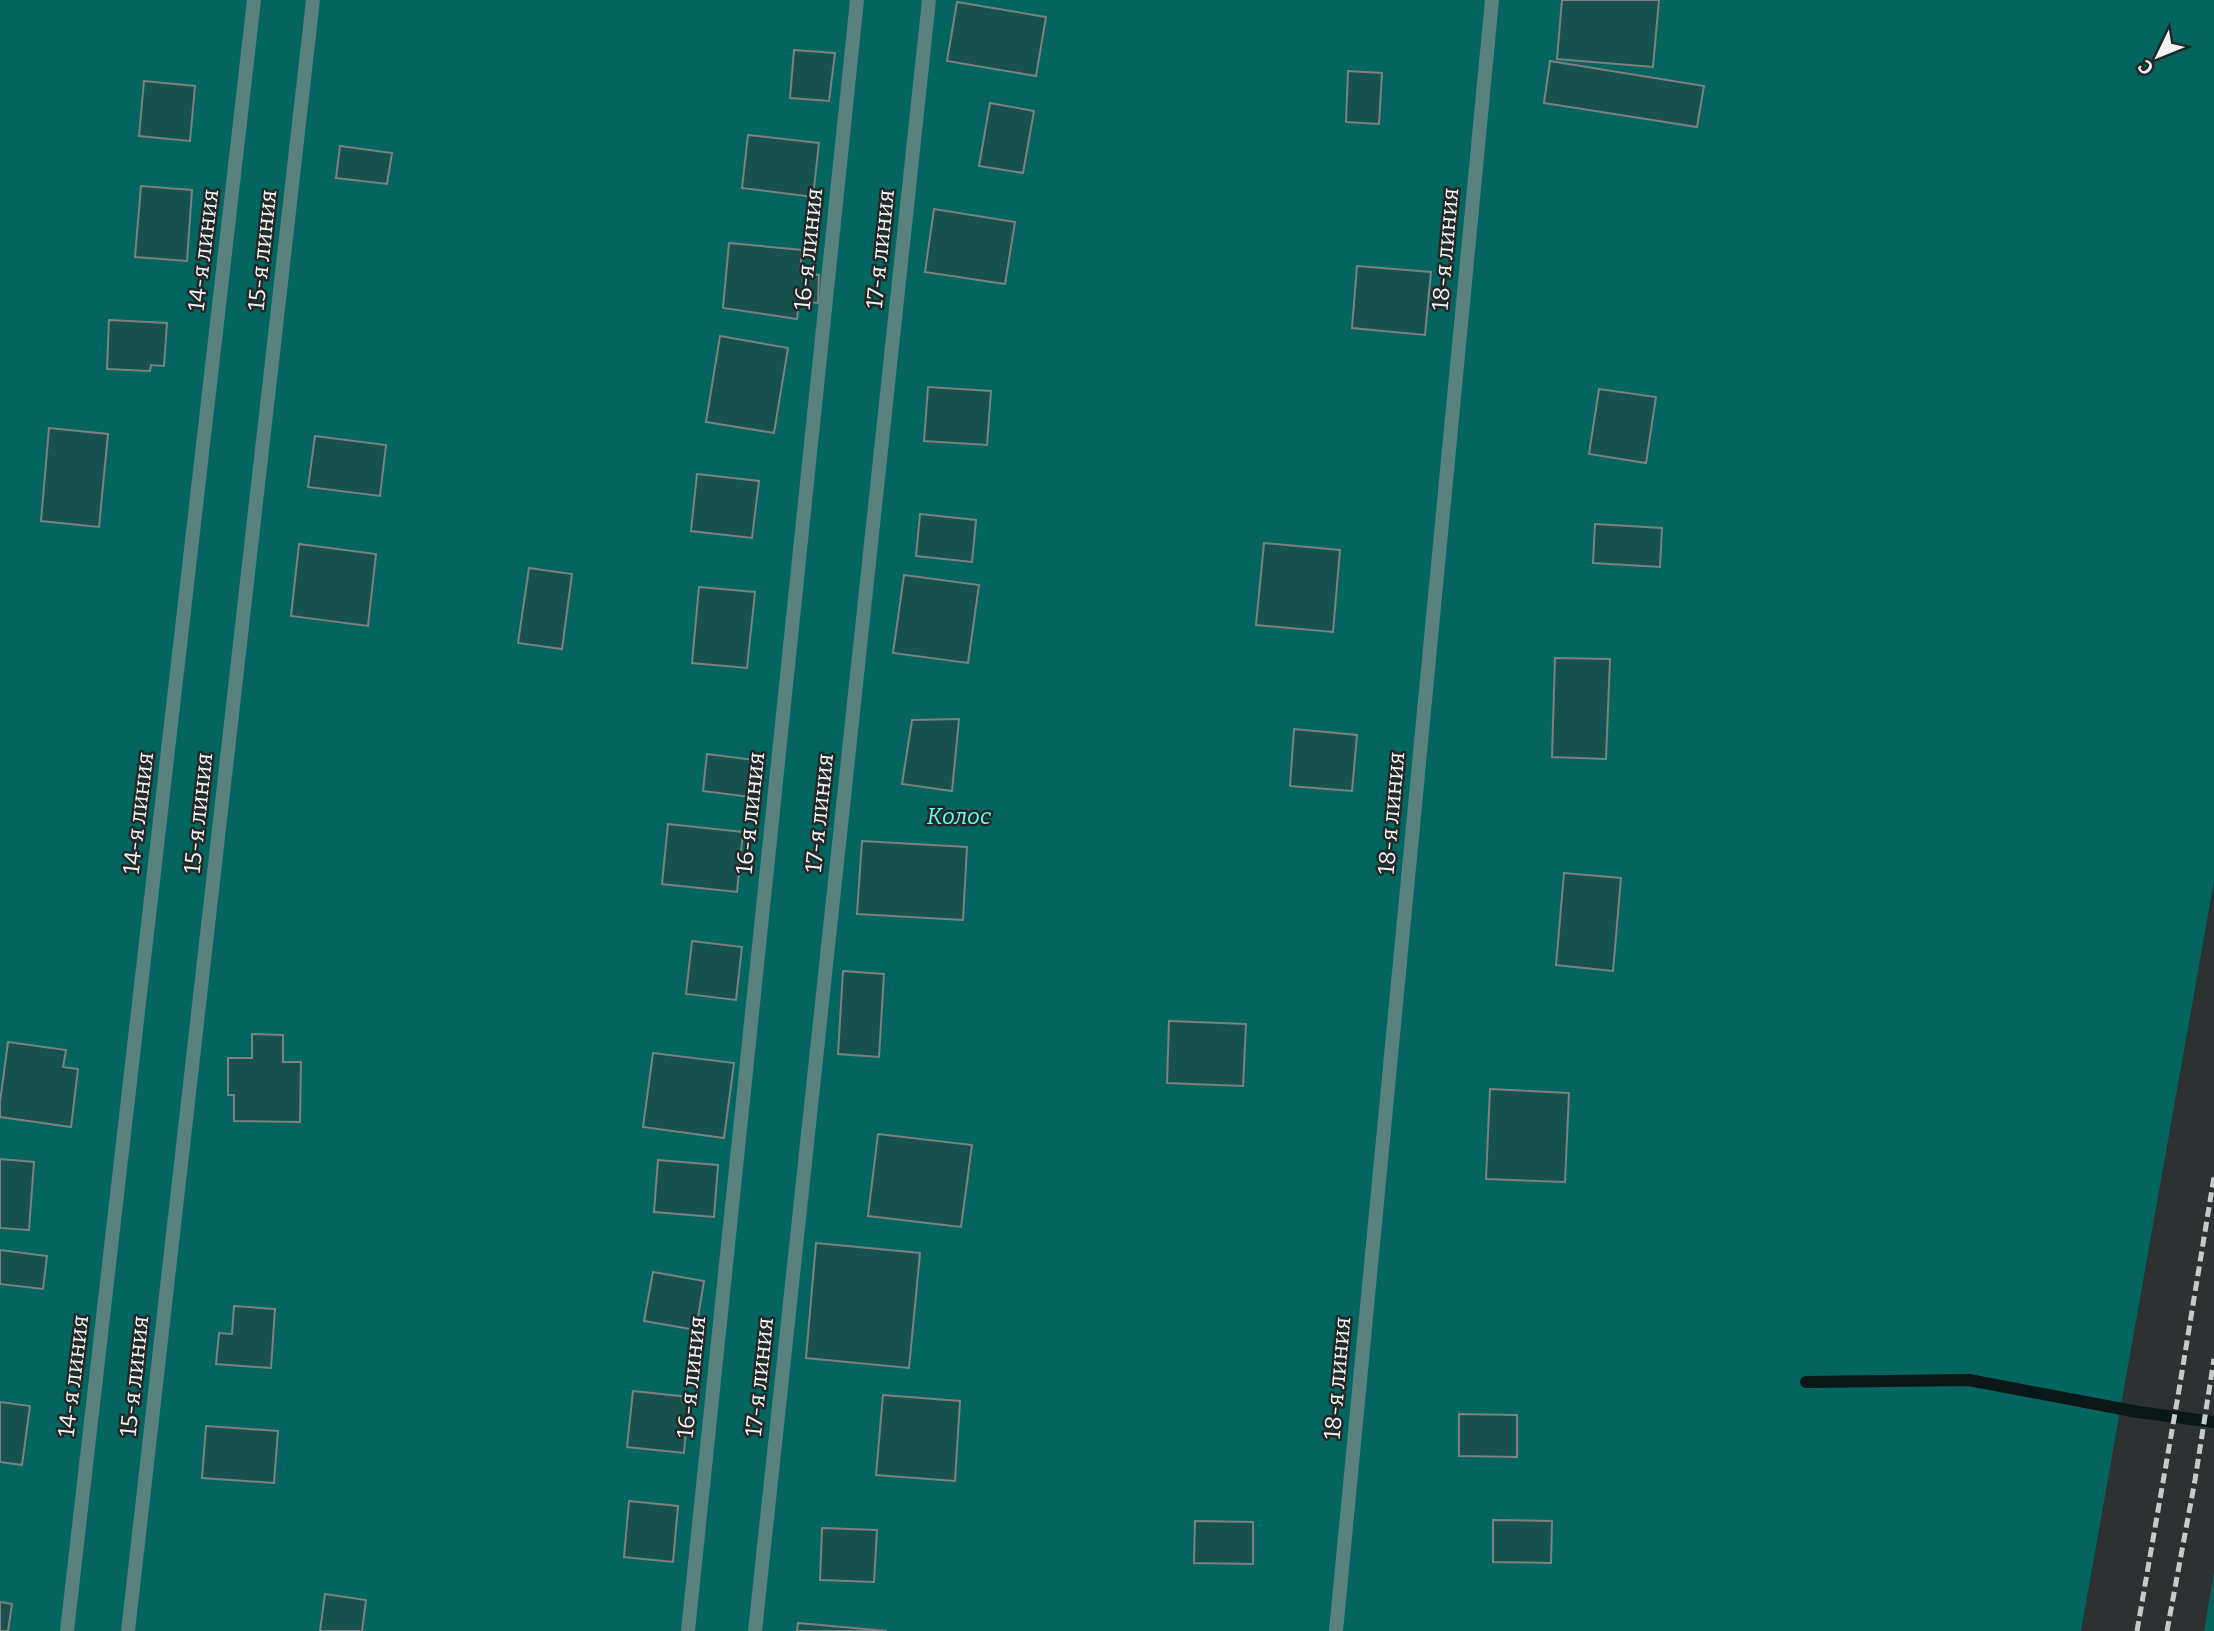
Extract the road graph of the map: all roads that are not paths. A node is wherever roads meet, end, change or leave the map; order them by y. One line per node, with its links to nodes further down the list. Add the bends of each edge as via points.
1 (254, 0): 6 (lane, 14-я линия)
2 (313, 0): 7 (lane, 15-я линия)
3 (857, 0): 8 (lane, 16-я линия)
4 (929, 0): 9 (lane, 17-я линия)
5 (1492, 0): 10 (lane, 18-я линия)
6 (67, 1631)
7 (128, 1631)
8 (688, 1631)
9 (755, 1631)
10 (1336, 1631)

